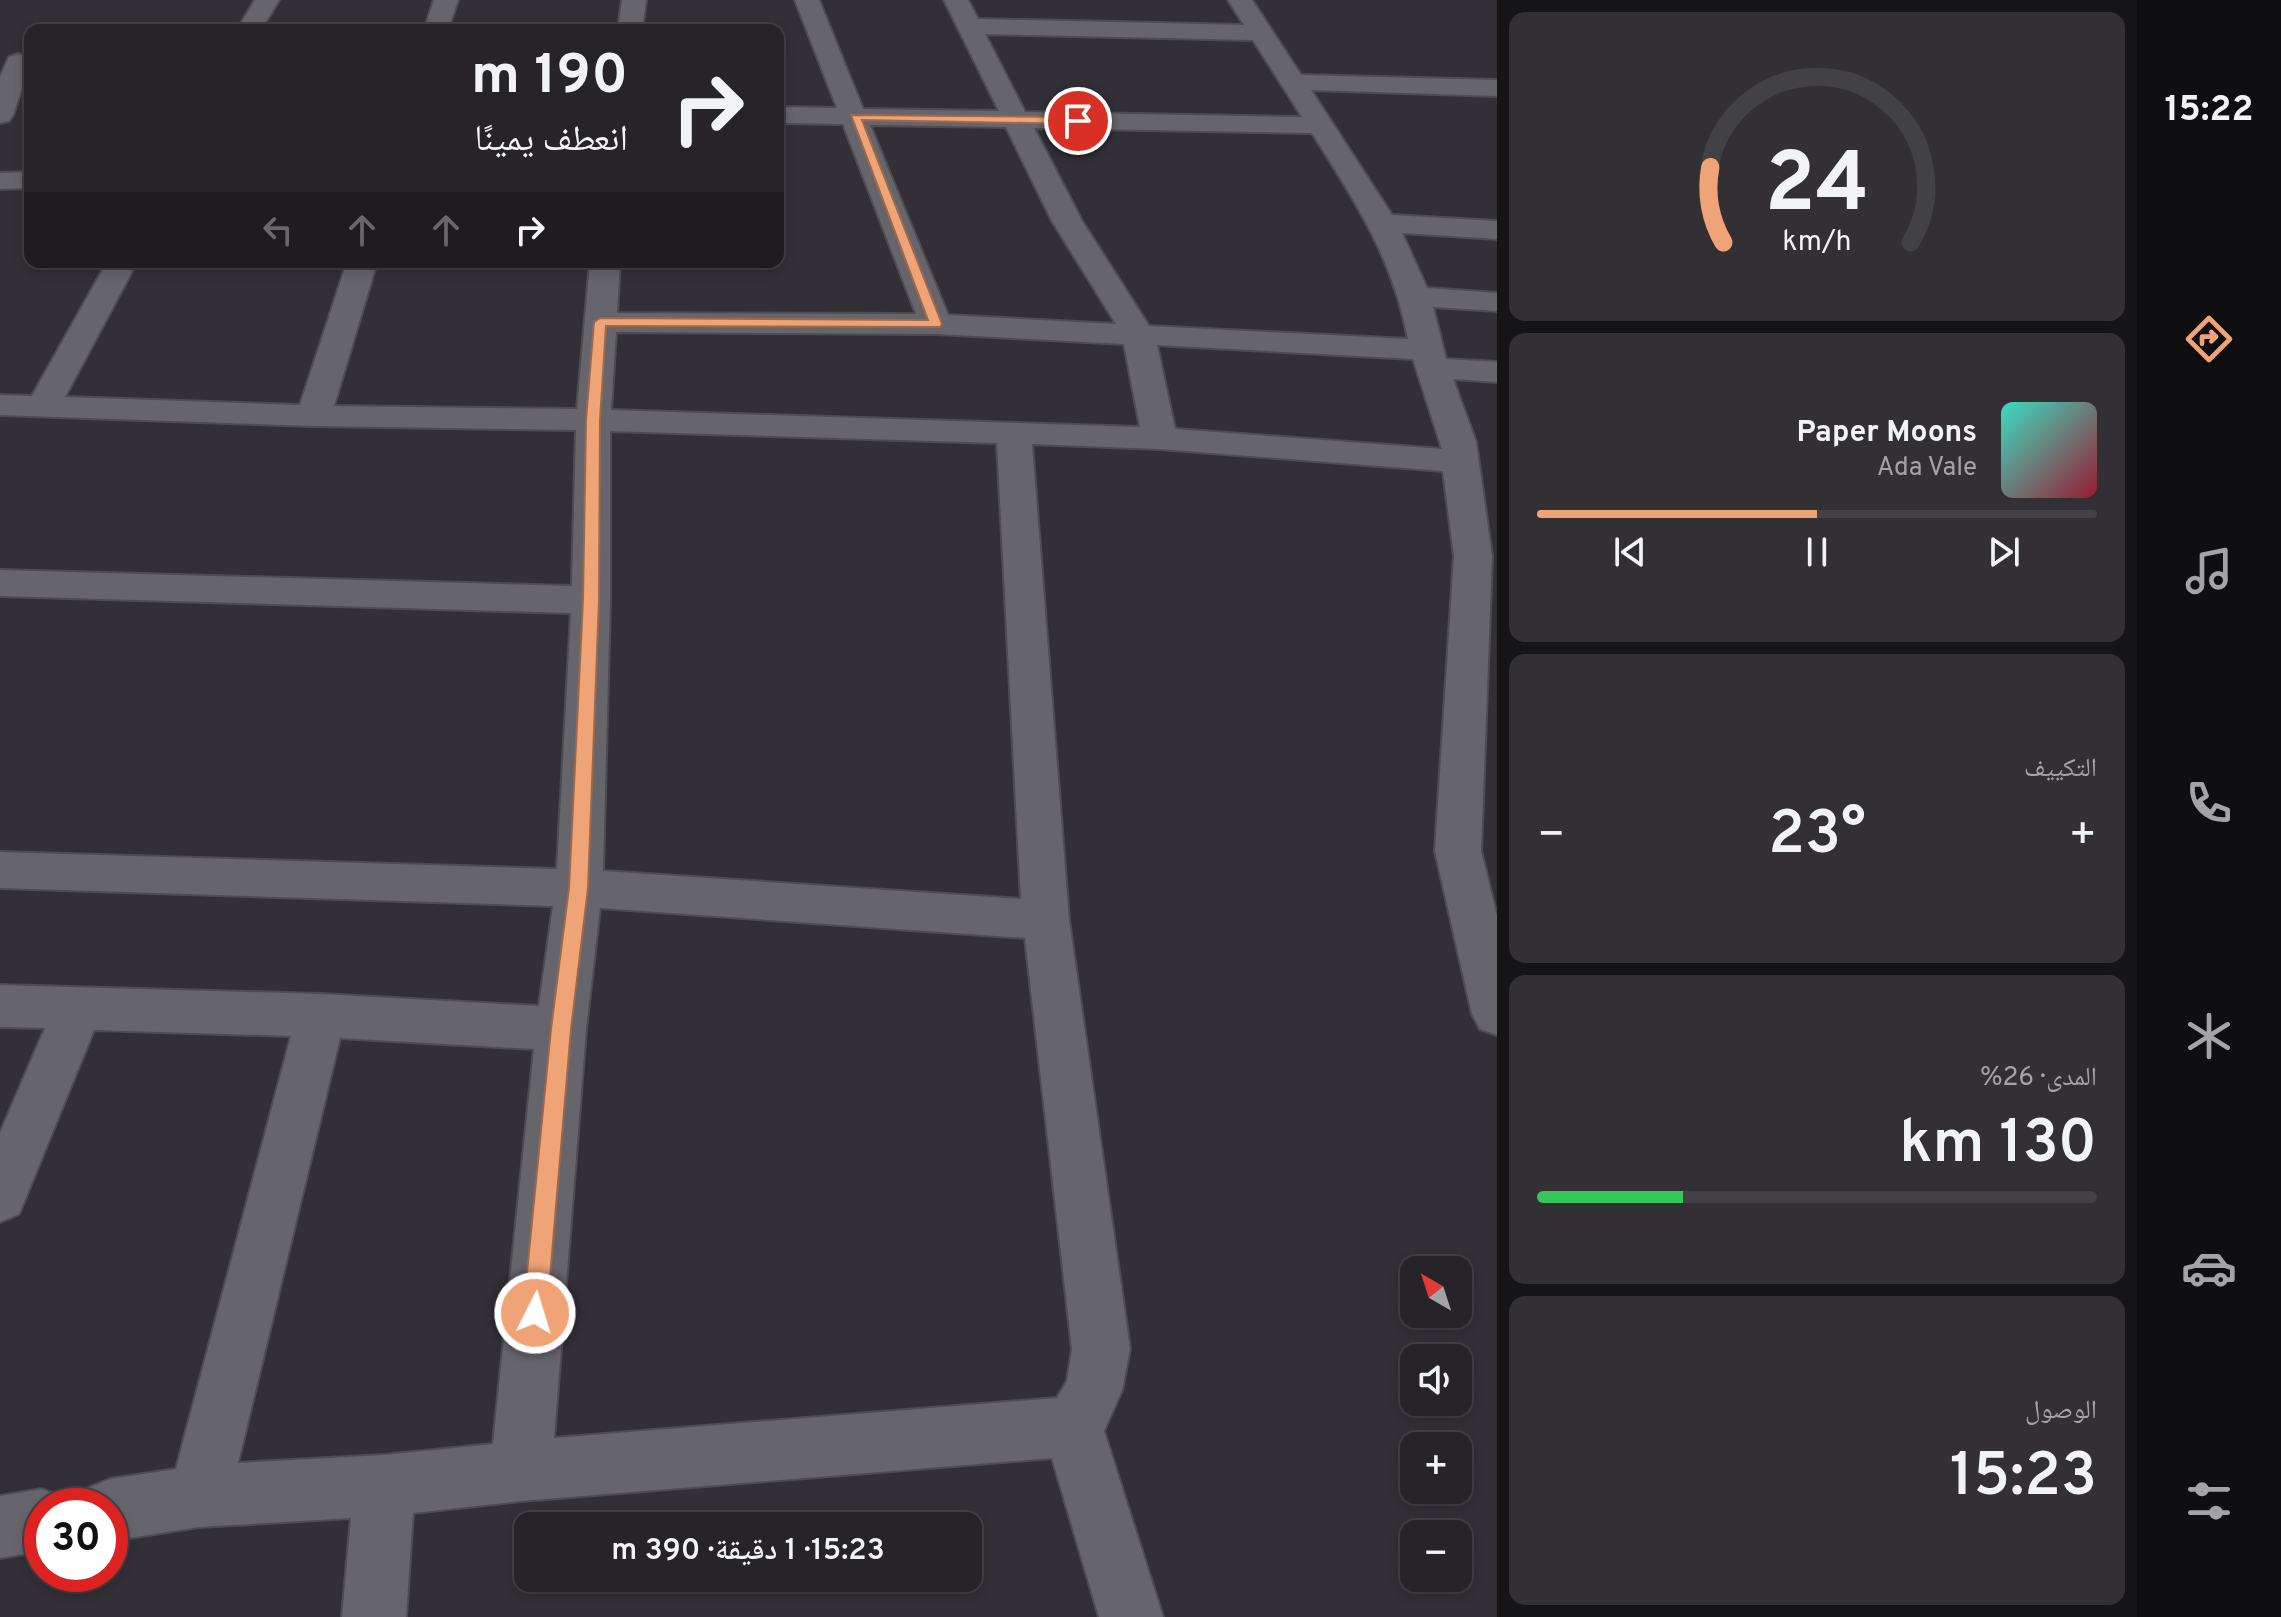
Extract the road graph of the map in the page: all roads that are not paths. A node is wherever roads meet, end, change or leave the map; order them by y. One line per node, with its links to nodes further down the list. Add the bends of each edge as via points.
1 (267, 0): 7 (street)
2 (446, 0): 8 (street)
3 (634, 0): 9 (street)
4 (807, 0): 17 (street)
5 (956, 0): 10 (street)
6 (1240, 0): 11 (street)
7 (253, 24)
8 (438, 24)
9 (631, 24)
10 (971, 26): 11 (street); 18 (street)
11 (1262, 33): 13 (street)
12 (16, 62): 15 (street)
13 (1293, 82): 14 (street); 19 (street)
14 (1497, 88)
15 (0, 115)
16 (784, 115): 17 (street)
17 (855, 117): 18 (street); 30 (street)
18 (1018, 120): 19 (street); 31 (street, via 1067,221)
19 (1320, 125): 22 (street)
20 (24, 180): 21 (street)
21 (0, 181)
22 (1383, 223): 23 (street); 27 (street)
23 (1497, 230)
24 (119, 268): 35 (street)
25 (360, 268): 36 (street)
26 (604, 268): 29 (street)
27 (1415, 296): 28 (street); 32 (street)
28 (1497, 302)
29 (600, 322): 30 (street); 37 (street)
30 (936, 324): 31 (street)
31 (1138, 333): 32 (street); 39 (street)
32 (1429, 359): 33 (street); 41 (street)
33 (1497, 372)
34 (0, 405): 35 (street)
35 (43, 407): 36 (street)
36 (314, 416): 37 (street)
37 (593, 420): 38 (street); 44 (street)
38 (1014, 435): 39 (street); 48 (street)
39 (1160, 438): 41 (street)
40 (1497, 444): 41 (street)
41 (1459, 452): 42 (street)
42 (1485, 557): 45 (street)
43 (0, 583): 44 (street)
44 (591, 600): 47 (street)
45 (1477, 852): 51 (street)
46 (0, 870): 47 (street)
47 (579, 888): 48 (street); 53 (street)
48 (1046, 920): 55 (street, via 1101,1349 1098,1381)
49 (0, 1006): 50 (street)
50 (78, 1009): 52 (street); 54 (street)
51 (1497, 1014)
52 (321, 1015): 53 (street); 58 (street)
53 (561, 1029): 56 (street)
54 (0, 1196)
55 (1073, 1427): 56 (street); 63 (street)
56 (521, 1471): 57 (street)
57 (384, 1486): 58 (street); 62 (street)
58 (199, 1496): 59 (street)
59 (128, 1507)
60 (24, 1523): 61 (street)
61 (0, 1527)
62 (374, 1617)
63 (1131, 1617)

